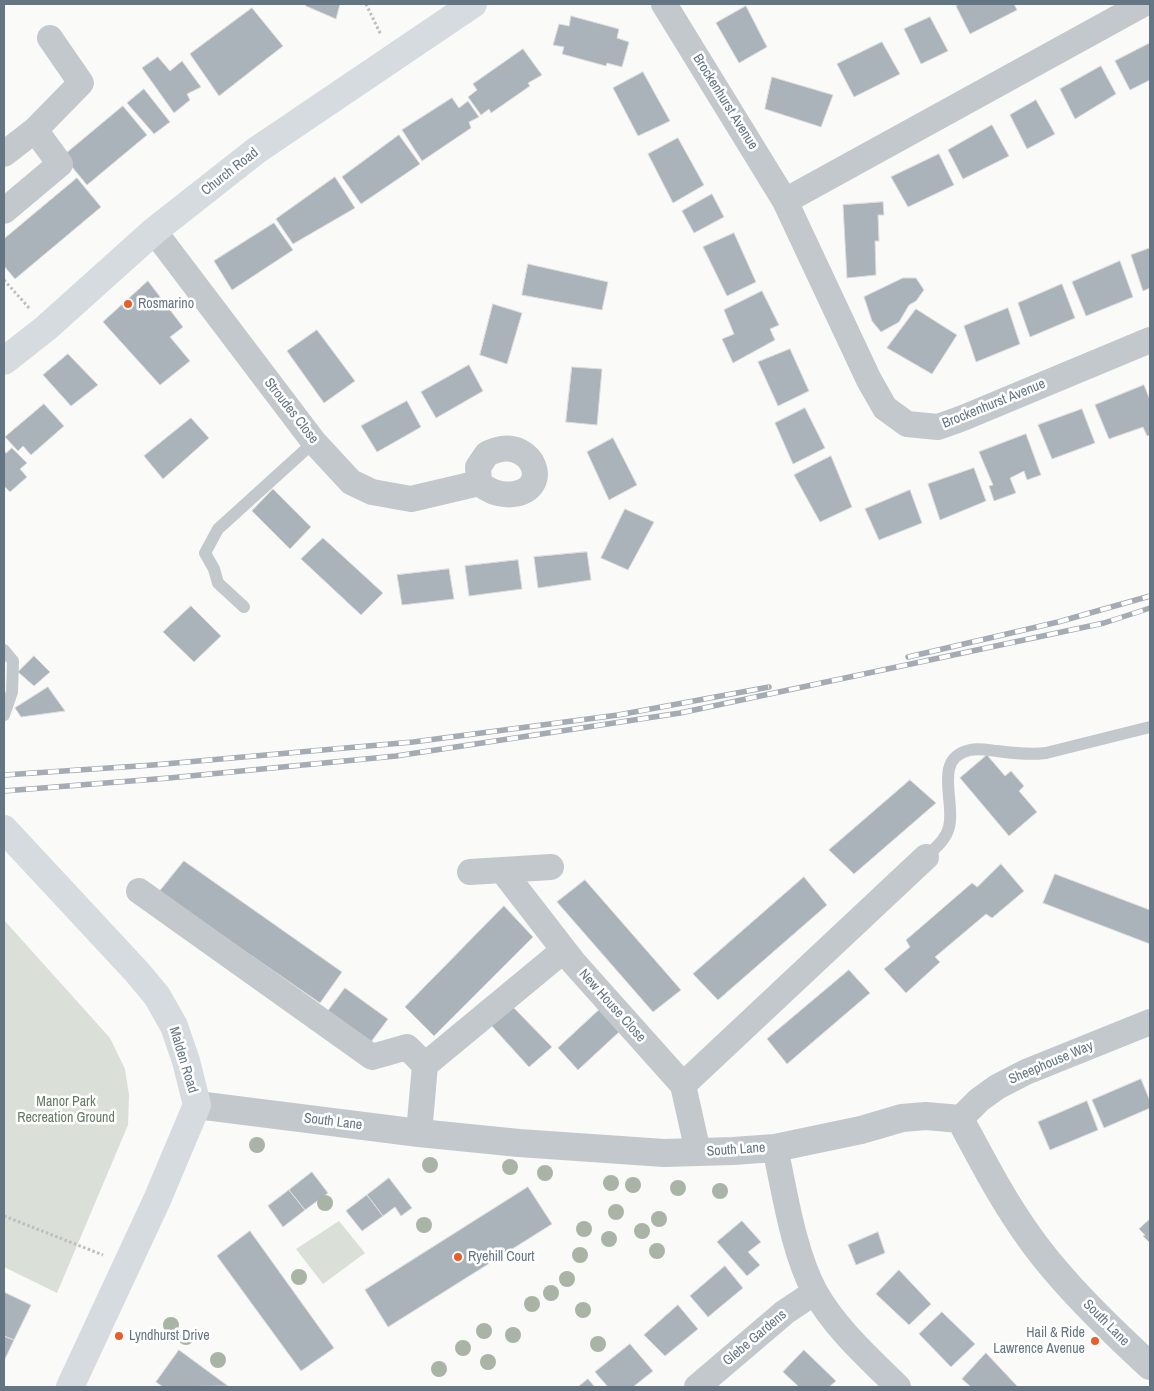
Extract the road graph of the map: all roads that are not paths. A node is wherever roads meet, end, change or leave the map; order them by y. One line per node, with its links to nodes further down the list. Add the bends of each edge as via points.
1 (473, 4): 9 (main road, Church Road, via 258,150)
2 (664, 4): 7 (street, Brockenhurst Avenue)
3 (1143, 4): 7 (street)
4 (50, 38): 5 (street, via 81,83)
5 (35, 130): 6 (street); 8 (street, via 60,164)
6 (4, 154)
7 (785, 201): 10 (street, Brockenhurst Avenue, via 869,380 885,408 907,424 938,427)
8 (4, 212)
9 (154, 231): 11 (main road, Church Road); 12 (street, Stroudes Close)
10 (1150, 340)
11 (4, 362)
12 (314, 442): 13 (street, Stroudes Close, via 351,482 372,492 411,499); 14 (lane, via 218,529 206,553 218,583)
13 (479, 483)
14 (244, 607)
15 (4, 650): 16 (lane, via 14,661 12,692)
16 (4, 715)
17 (1150, 727): 19 (lane, via 1033,755 975,749 959,754 947,773 949,829 945,838)
18 (4, 829): 28 (main road, Malden Road, via 157,996 174,1026)
19 (926, 857): 27 (street)
20 (551, 867): 21 (street)
21 (502, 870): 22 (street); 24 (street, New House Close)
22 (470, 872)
23 (140, 892): 26 (street, via 372,1057 407,1047)
24 (564, 950): 26 (street); 27 (street, New House Close)
25 (1150, 1022): 29 (street, Sheephouse Way, via 997,1086)
26 (425, 1065): 30 (street)
27 (683, 1085): 32 (street, New House Close)
28 (197, 1105): 30 (street, South Lane); 35 (main road, Malden Road, via 161,1192)
29 (960, 1119): 31 (street, South Lane, via 902,1118); 34 (street, South Lane, via 996,1186 1030,1239 1085,1302)
30 (419, 1133): 32 (street, South Lane, via 519,1143)
31 (775, 1148): 32 (street, South Lane); 33 (street, via 803,1264)
32 (698, 1152)
33 (815, 1292): 36 (street, Glebe Gardens, via 785,1312); 37 (street, via 838,1324)
34 (1150, 1366)
35 (70, 1387)
36 (697, 1387)
37 (898, 1387)

